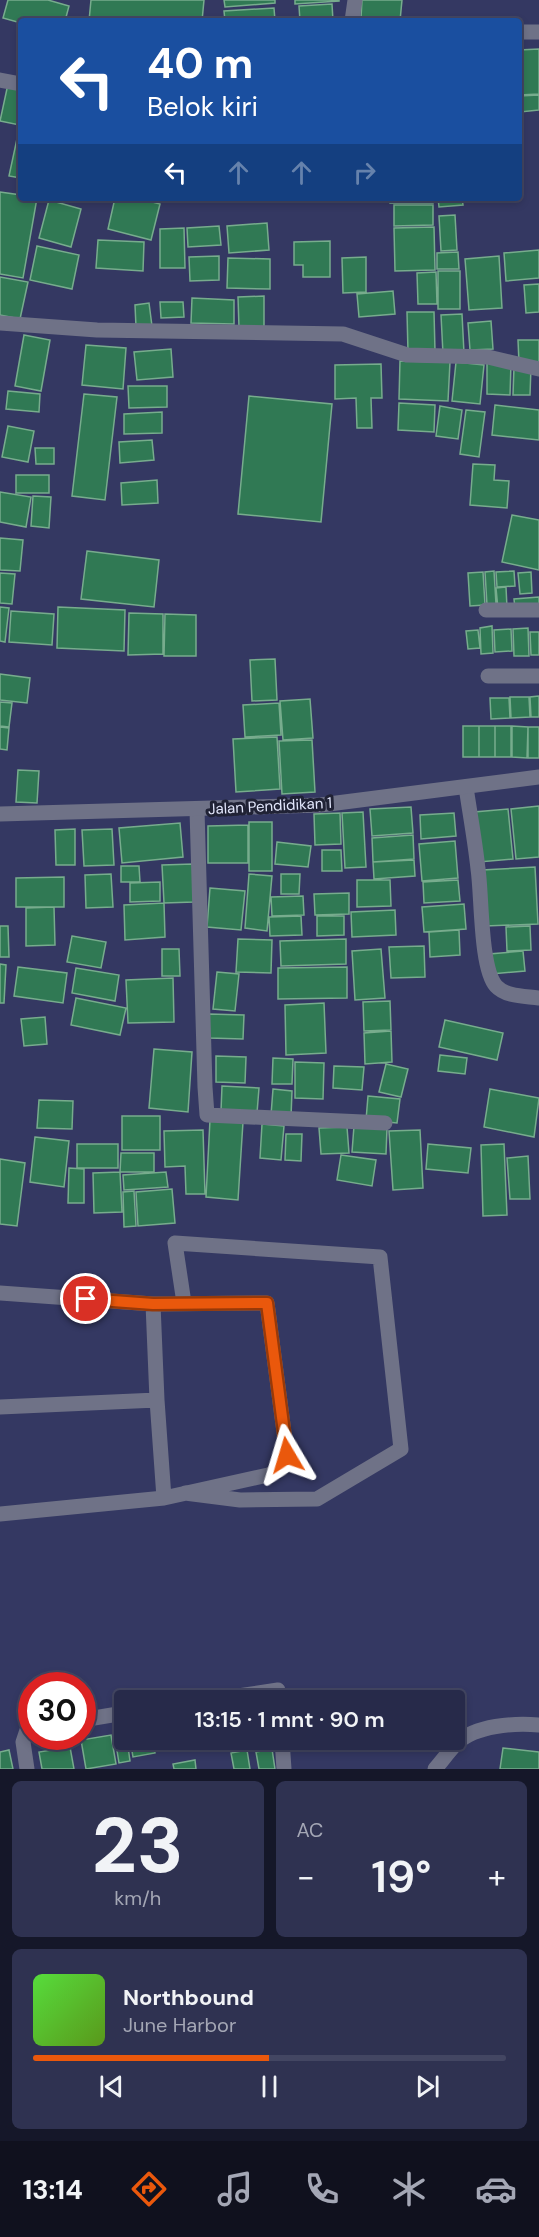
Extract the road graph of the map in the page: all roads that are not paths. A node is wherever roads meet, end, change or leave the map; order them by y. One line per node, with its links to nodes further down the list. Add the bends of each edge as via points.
1 (355, 0): 2 (street)
2 (352, 18)
3 (522, 32): 4 (street)
4 (539, 32)
5 (0, 80): 6 (street)
6 (18, 83)
7 (0, 323): 8 (street, via 97,330 342,334 407,355 488,357)
8 (539, 369)
9 (486, 610): 10 (street)
10 (539, 610)
11 (488, 676): 12 (street)
12 (539, 676)
13 (539, 777): 14 (street, Jalan Pendidikan 1)
14 (466, 787): 15 (street, Jalan Pendidikan 1, via 321,805); 17 (street, via 491,979 506,993)
15 (197, 810): 16 (street, Jalan Pendidikan 1); 18 (street, via 207,1116)
16 (0, 814)
17 (539, 998)
18 (385, 1123)
19 (0, 1293): 21 (street)
20 (184, 1303): 21 (street); 24 (street, via 267,1303 287,1455 286,1464 275,1472); 24 (street, via 175,1243 380,1257 401,1449 317,1499 240,1500)
21 (153, 1304): 22 (street)
22 (157, 1400): 23 (street); 25 (street)
23 (0, 1407)
24 (185, 1493): 25 (street)
25 (164, 1498): 26 (street)
26 (0, 1514)
27 (114, 1714): 28 (street)
28 (96, 1717)
29 (539, 1725): 34 (street, via 518,1723 485,1729 459,1742)
30 (24, 1750): 32 (street)
31 (283, 1750): 33 (street)
32 (27, 1769)
33 (284, 1769)
34 (435, 1769)

